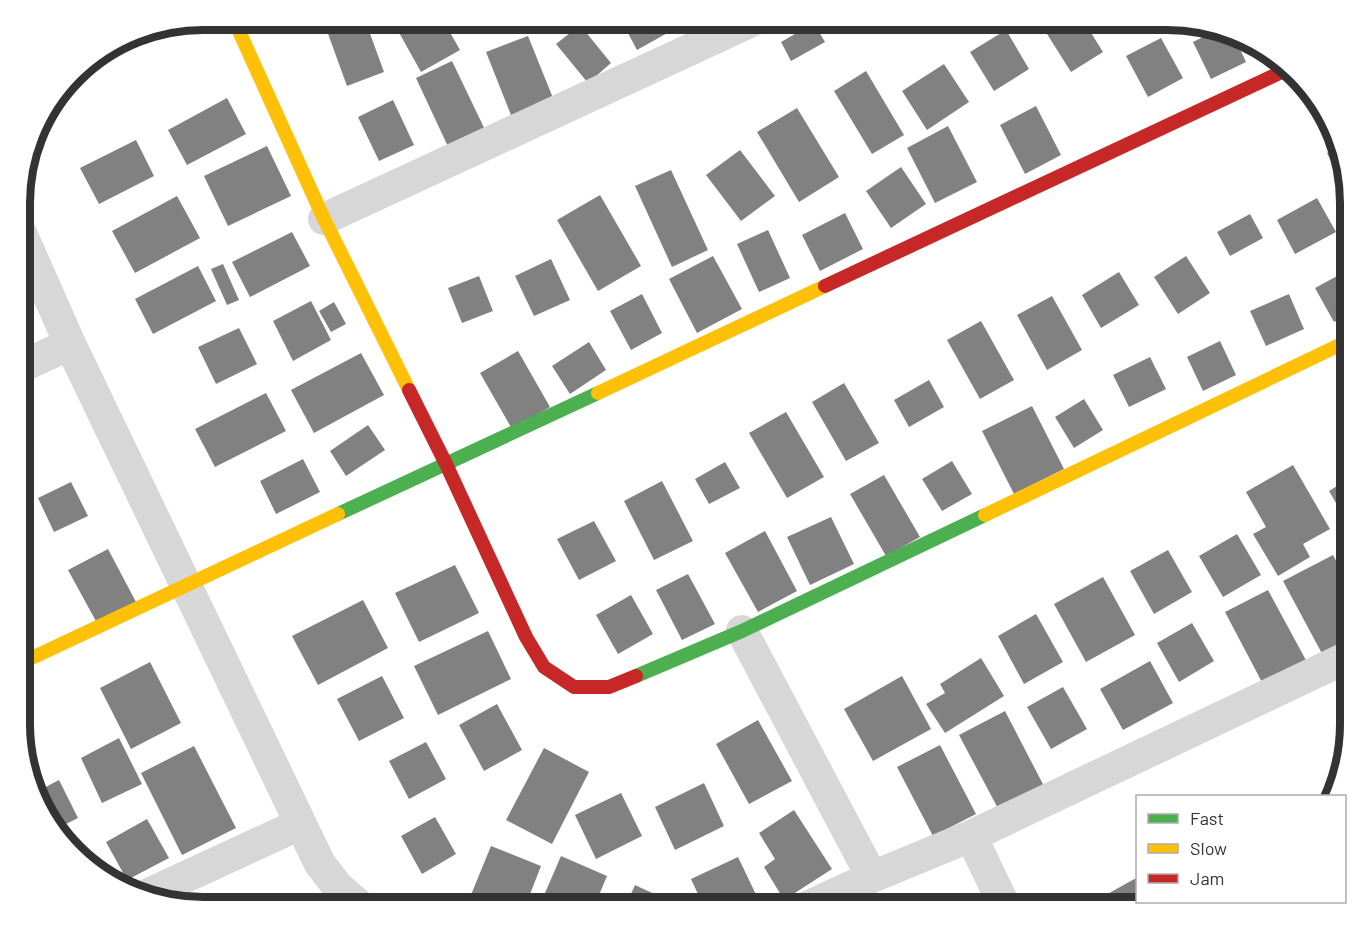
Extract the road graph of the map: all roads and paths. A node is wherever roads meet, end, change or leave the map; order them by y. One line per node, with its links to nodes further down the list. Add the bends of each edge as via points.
1 (239, 30): 4 (street)
2 (732, 30): 4 (street)
3 (1280, 73): 9 (street)
4 (324, 219): 9 (street)
5 (30, 253): 6 (street)
6 (70, 344): 8 (street); 10 (street)
7 (1340, 345): 11 (street)
8 (30, 363)
9 (446, 464): 10 (street); 11 (street, via 526,637 544,667 574,687 609,687)
10 (185, 586): 12 (street); 14 (street)
11 (742, 631): 16 (street)
12 (30, 659)
13 (1340, 661): 15 (street)
14 (300, 824): 17 (street); 18 (street, via 320,864)
15 (971, 836): 16 (street); 20 (street)
16 (872, 876): 19 (street)
17 (157, 890)
18 (350, 897)
19 (828, 897)
20 (1000, 897)

